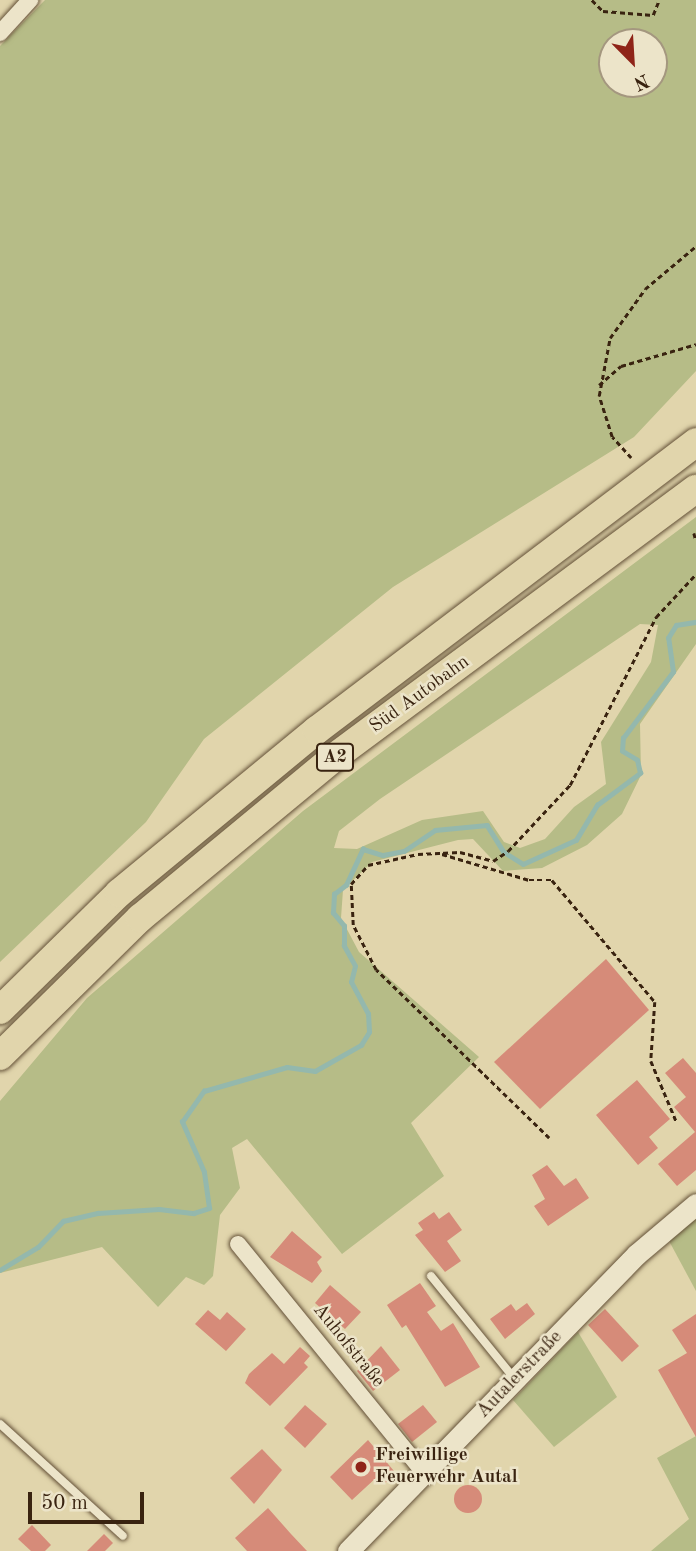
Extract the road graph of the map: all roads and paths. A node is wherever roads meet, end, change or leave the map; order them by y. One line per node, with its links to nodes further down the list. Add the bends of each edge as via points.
1 (30, 0): 4 (street)
2 (592, 0): 3 (path, via 603,11 653,15)
3 (659, 0)
4 (0, 33)
5 (696, 246): 7 (path, via 645,289 610,338)
6 (696, 344): 7 (path, via 621,366)
7 (599, 385): 9 (path, via 612,437)
8 (696, 442): 15 (highway, Süd Autobahn / A2, via 317,730 119,893)
9 (631, 458)
10 (696, 489): 16 (highway, Süd Autobahn / A2, via 332,759 140,918)
11 (694, 533): 12 (path)
12 (696, 540)
13 (696, 574): 14 (path, via 656,617 570,785 493,861)
14 (439, 853): 17 (path, via 529,880 552,880 655,1002 652,1061); 18 (path, via 368,864 351,884 353,925 376,970)
15 (0, 1010)
16 (0, 1056)
17 (677, 1123)
18 (549, 1138)
19 (696, 1204): 22 (main road, Autalerstraße, via 637,1254)
20 (238, 1244): 24 (street, Auhofstraße)
21 (431, 1276): 22 (lane)
22 (516, 1381): 24 (main road, Autalerstraße)
23 (0, 1424): 25 (lane)
24 (425, 1474): 26 (main road, Autalerstraße)
25 (123, 1536)
26 (348, 1551)

